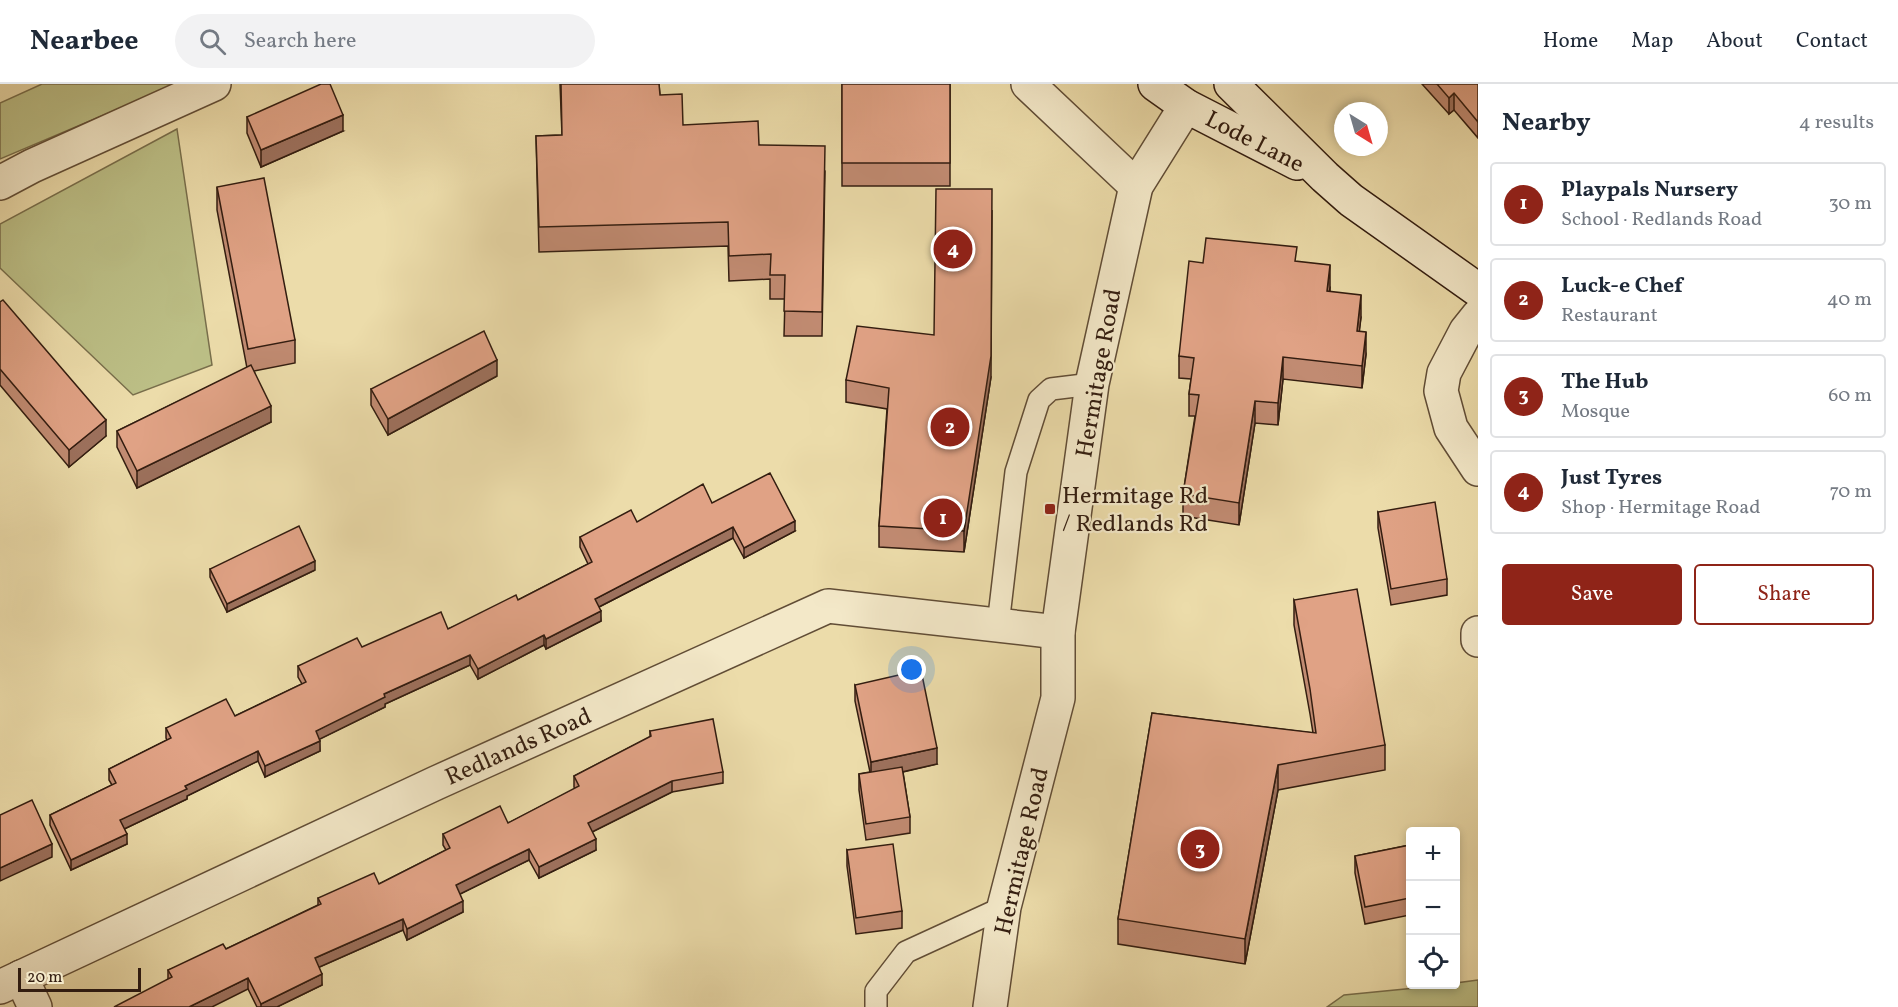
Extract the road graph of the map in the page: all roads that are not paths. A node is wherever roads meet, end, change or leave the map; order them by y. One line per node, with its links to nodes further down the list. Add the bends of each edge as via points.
1 (214, 84): 7 (street)
2 (1028, 84): 8 (street)
3 (1155, 84): 5 (street, Lode Lane)
4 (1231, 84): 6 (street, Lode Lane)
5 (1186, 106): 6 (street, Lode Lane); 8 (street, Hermitage Road)
6 (1325, 177): 9 (street, Lode Lane, via 1351,200)
7 (0, 183)
8 (1136, 186): 11 (street, Hermitage Road)
9 (1478, 290)
10 (1478, 315): 12 (street, via 1444,373 1441,391 1450,428)
11 (1092, 384): 13 (lane, via 1051,389 1039,400 1016,472); 14 (street, Hermitage Road)
12 (1478, 469)
13 (998, 625): 14 (street, Redlands Road); 18 (street, Redlands Road, via 828,606)
14 (1058, 632): 17 (street, Hermitage Road, via 1058,698)
15 (1478, 633): 16 (street)
16 (1478, 640)
17 (1004, 907): 20 (lane, via 906,952 876,992); 21 (street, Hermitage Road)
18 (10, 982): 19 (street)
19 (35, 1007)
20 (876, 1007)
21 (990, 1007)

